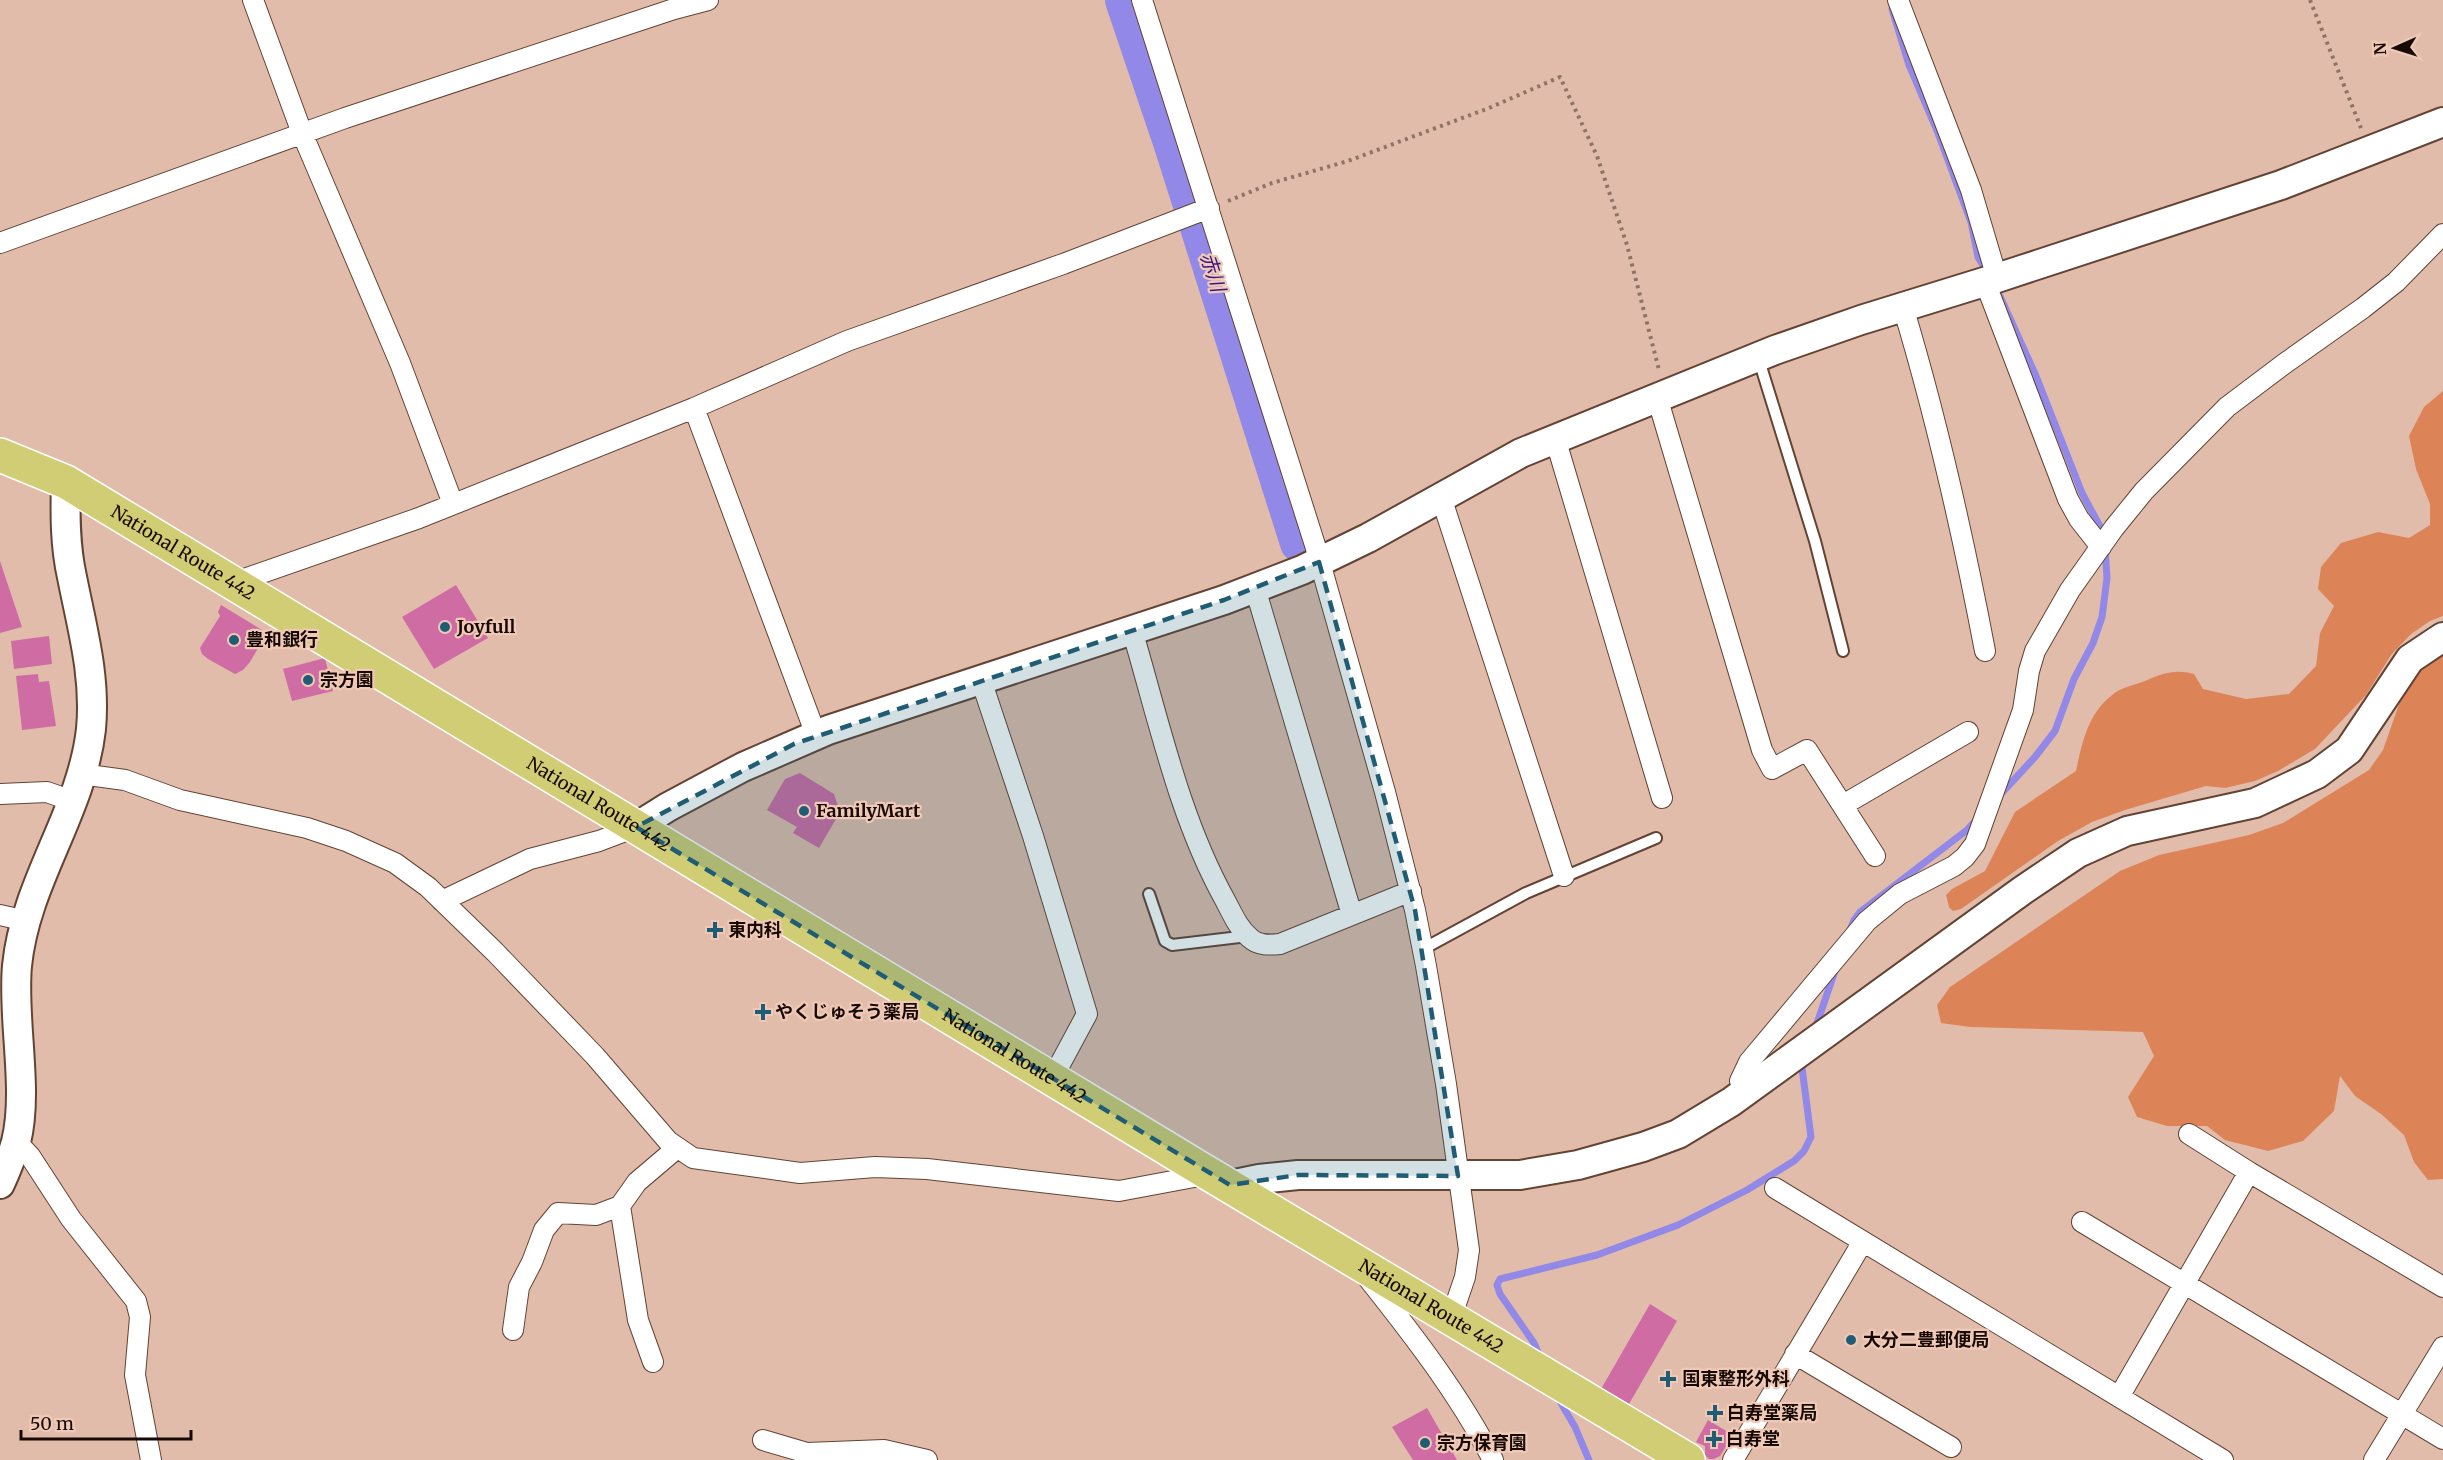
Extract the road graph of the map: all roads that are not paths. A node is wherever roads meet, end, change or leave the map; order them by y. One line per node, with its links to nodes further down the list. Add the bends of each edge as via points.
1 (253, 0): 7 (street)
2 (708, 0): 5 (street)
3 (1142, 0): 8 (street)
4 (1898, 0): 11 (street, via 1971,190)
5 (672, 4): 7 (street)
6 (2443, 122): 11 (street, via 2291,181)
7 (302, 133): 10 (street); 21 (street, via 391,342)
8 (1209, 208): 15 (street, via 847,341); 23 (street)
9 (2443, 234): 22 (street, via 2396,282 2227,407 2144,491)
10 (0, 243)
11 (1991, 280): 12 (street); 22 (street, via 2068,499)
12 (1903, 307): 13 (street); 29 (street, via 1935,420)
13 (1758, 356): 14 (street); 28 (lane, via 1815,541)
14 (1662, 395): 17 (street); 37 (street, via 1762,750 1772,768 1807,750)
15 (694, 408): 21 (street); 32 (street)
16 (0, 430): 19 (highway, National Route 442)
17 (1555, 438): 20 (street); 35 (street)
18 (0, 455): 19 (highway, National Route 442)
19 (66, 482): 24 (highway, National Route 442); 33 (street, via 68,552 91,679 91,730)
20 (1441, 497): 23 (street); 41 (street)
21 (453, 504): 24 (street)
22 (2101, 547): 50 (street, via 2062,602 2035,651 2023,710 1975,844 1954,866 1894,897 1867,921 1749,1062 1740,1081)
23 (1319, 562): 25 (street); 42 (street)
24 (233, 583): 38 (highway, National Route 442)
25 (1255, 588): 26 (street); 45 (street)
26 (1132, 630): 30 (street); 47 (street, via 1202,856)
27 (2443, 637): 50 (street, via 2410,659 2355,742 2324,770 2255,803 2127,831 2078,853)
28 (1843, 651)
29 (1985, 651)
30 (981, 680): 32 (street); 49 (street, via 1088,1014)
31 (1968, 732): 37 (street)
32 (816, 735): 38 (street, via 743,767)
33 (81, 774): 36 (street); 44 (street, via 125,780 168,797 271,819 346,841 395,863)
34 (0, 794): 36 (street, via 47,792)
35 (1662, 798)
36 (72, 801): 46 (street, via 40,875)
37 (1843, 806): 40 (street)
38 (636, 827): 44 (street, via 530,859); 49 (highway, National Route 442)
39 (1656, 838): 41 (lane)
40 (1875, 856)
41 (1564, 876): 48 (lane)
42 (1411, 891): 45 (street); 48 (street)
43 (1149, 894): 47 (lane, via 1165,941 1172,945)
44 (442, 901): 53 (street, via 565,1024)
45 (1352, 915): 47 (street, via 1280,944 1256,942)
46 (13, 918): 52 (street, via 20,1090)
47 (1248, 936)
48 (1423, 949): 55 (street)
49 (1052, 1079): 56 (highway, National Route 442)
50 (1746, 1092): 55 (street, via 1694,1127 1643,1147 1543,1172)
51 (2189, 1134): 54 (street)
52 (16, 1142): 57 (street); 75 (street, via 136,1301 140,1317 137,1391)
53 (677, 1148): 56 (street, via 710,1162 785,1171 927,1169 1108,1191); 59 (street, via 637,1182)
54 (2249, 1172): 63 (street); 64 (street)
55 (1458, 1176): 56 (street, via 1298,1175); 65 (street, via 1468,1263)
56 (1220, 1180): 62 (highway, National Route 442)
57 (0, 1184)
58 (1775, 1188): 61 (street)
59 (620, 1206): 66 (street, via 596,1215 558,1213 544,1230 519,1287); 69 (street, via 638,1320)
60 (2082, 1222): 63 (street)
61 (1862, 1243): 68 (street); 70 (street)
62 (1352, 1259): 65 (highway, National Route 442); 77 (street, via 1444,1378)
63 (2185, 1284): 70 (street); 71 (street)
64 (2443, 1287)
65 (1452, 1318): 78 (highway, National Route 442)
66 (513, 1330)
67 (2443, 1347): 71 (street)
68 (1796, 1354): 74 (street); 79 (street)
69 (653, 1362)
70 (2119, 1397): 80 (street)
71 (2402, 1415): 72 (street); 81 (street)
72 (2443, 1439)
73 (763, 1440): 76 (street, via 807,1453 884,1450)
74 (1951, 1447)
75 (151, 1460)
76 (927, 1460)
77 (1493, 1460)
78 (1688, 1460)
79 (1733, 1460)
80 (2223, 1460)
81 (2374, 1460)

